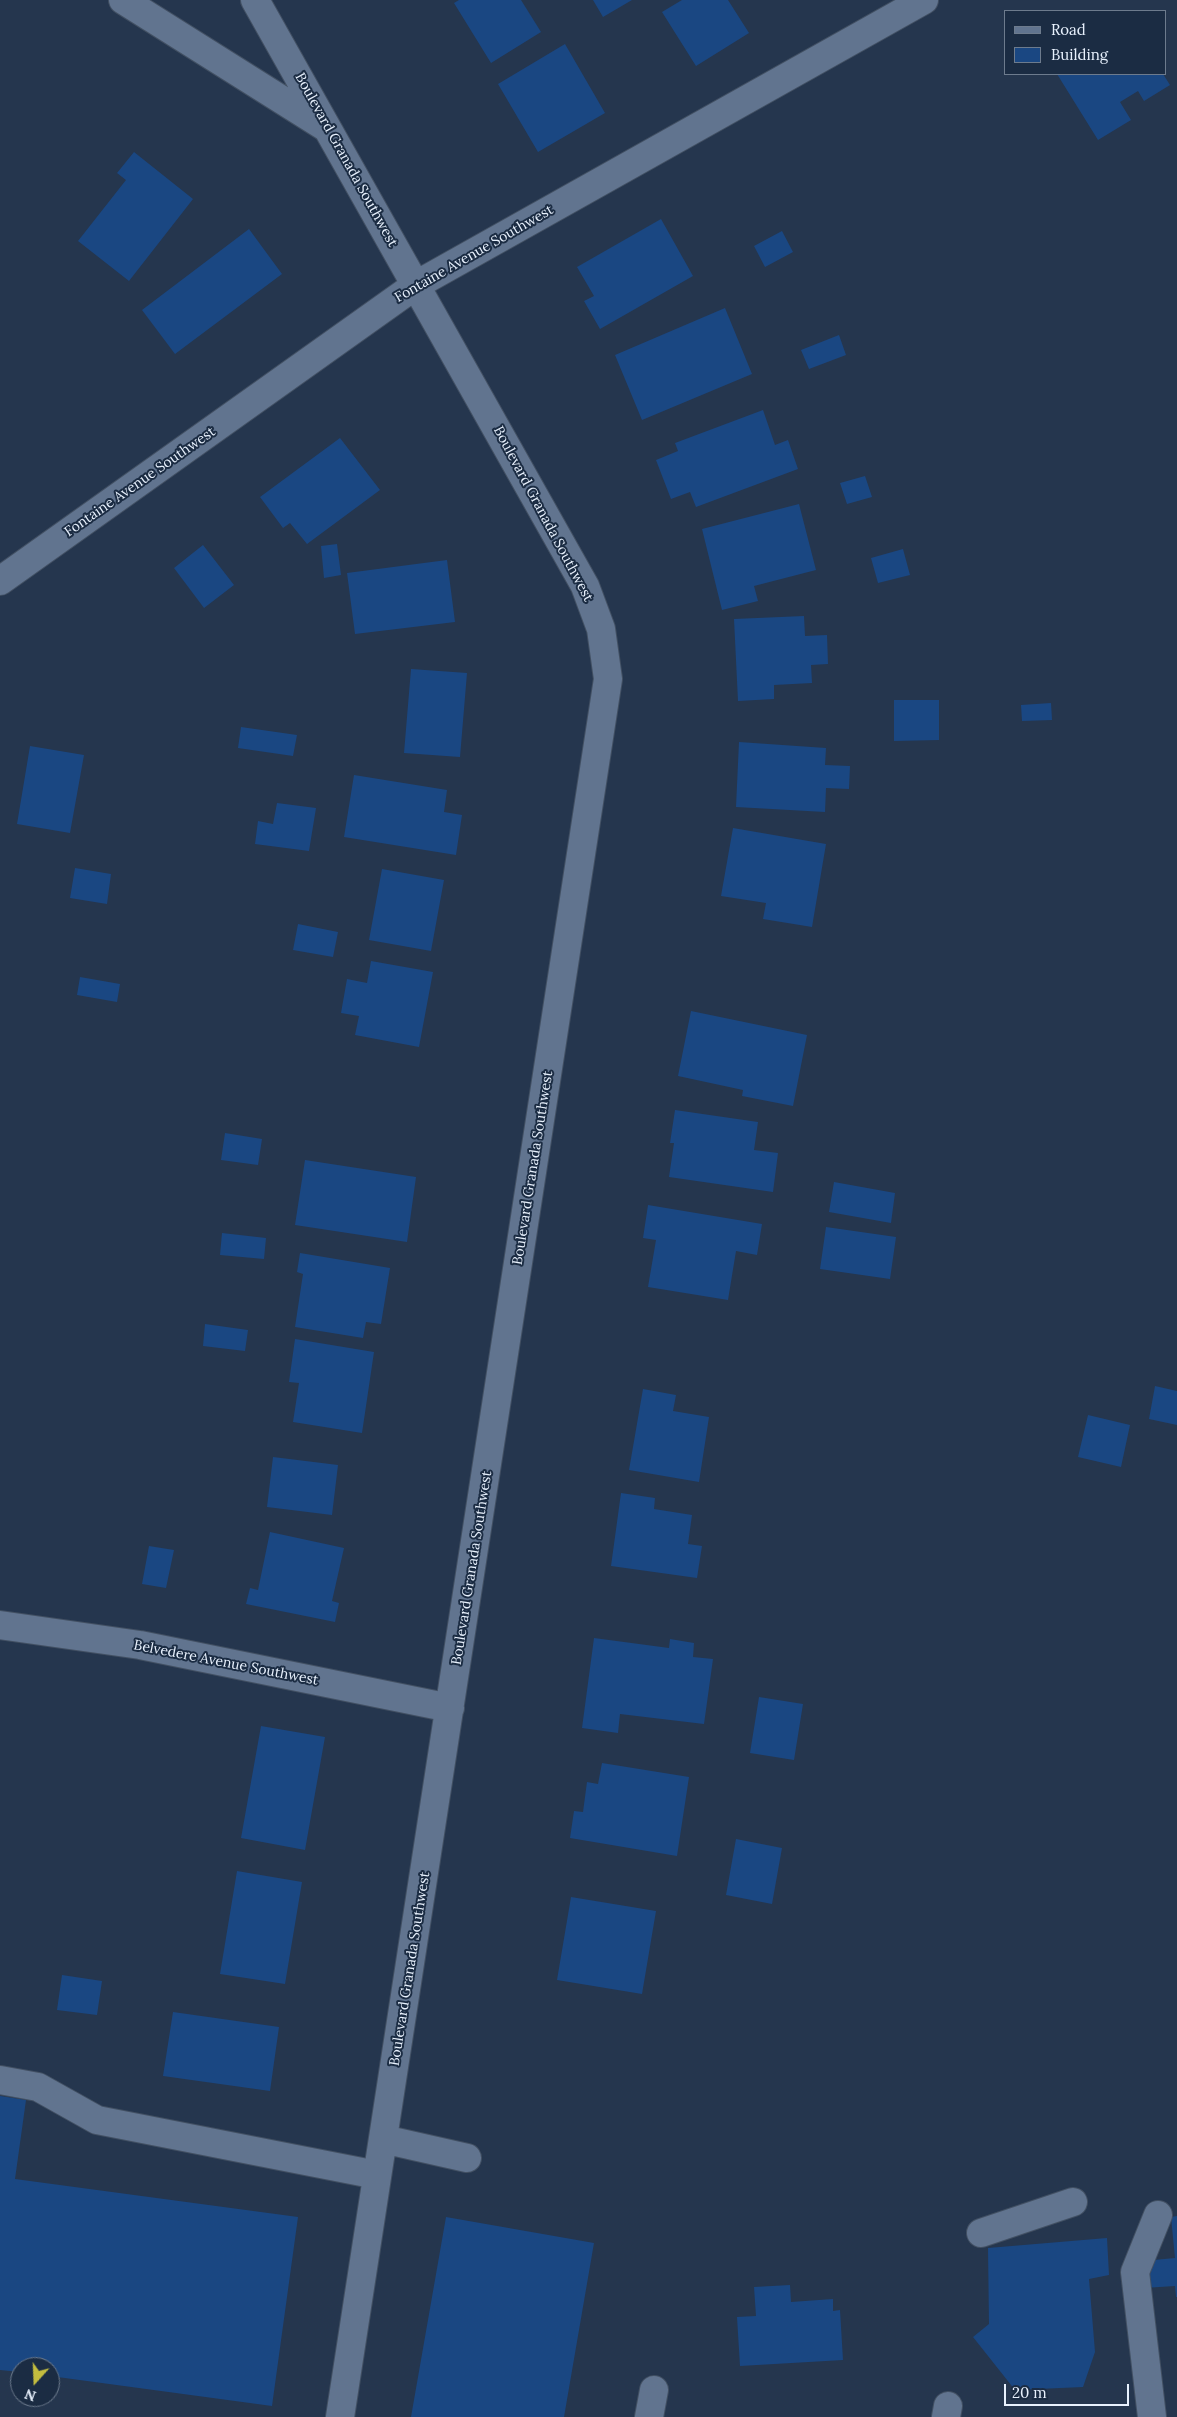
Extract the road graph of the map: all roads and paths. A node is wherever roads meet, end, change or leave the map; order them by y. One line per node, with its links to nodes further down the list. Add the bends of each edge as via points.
1 (123, 0): 4 (street)
2 (255, 0): 4 (street, Boulevard Granada Southwest)
3 (924, 0): 5 (street, Fontaine Avenue Southwest)
4 (328, 129): 5 (street, Boulevard Granada Southwest)
5 (416, 285): 6 (street, Fontaine Avenue Southwest); 8 (street, Boulevard Granada Southwest, via 585,586 601,629 608,679)
6 (0, 581)
7 (0, 1625): 8 (street, Belvedere Avenue Southwest, via 140,1646)
8 (450, 1708): 10 (street, Boulevard Granada Southwest)
9 (0, 2080): 12 (street, via 38,2087 97,2120)
10 (383, 2139): 11 (street); 12 (street, Boulevard Granada Southwest)
11 (467, 2158)
12 (378, 2175): 17 (street, Boulevard Granada Southwest)
13 (1073, 2202): 15 (street)
14 (1158, 2215): 19 (street, via 1135,2272)
15 (981, 2233)
16 (654, 2390): 18 (street)
17 (340, 2417)
18 (649, 2417)
19 (1152, 2417)

